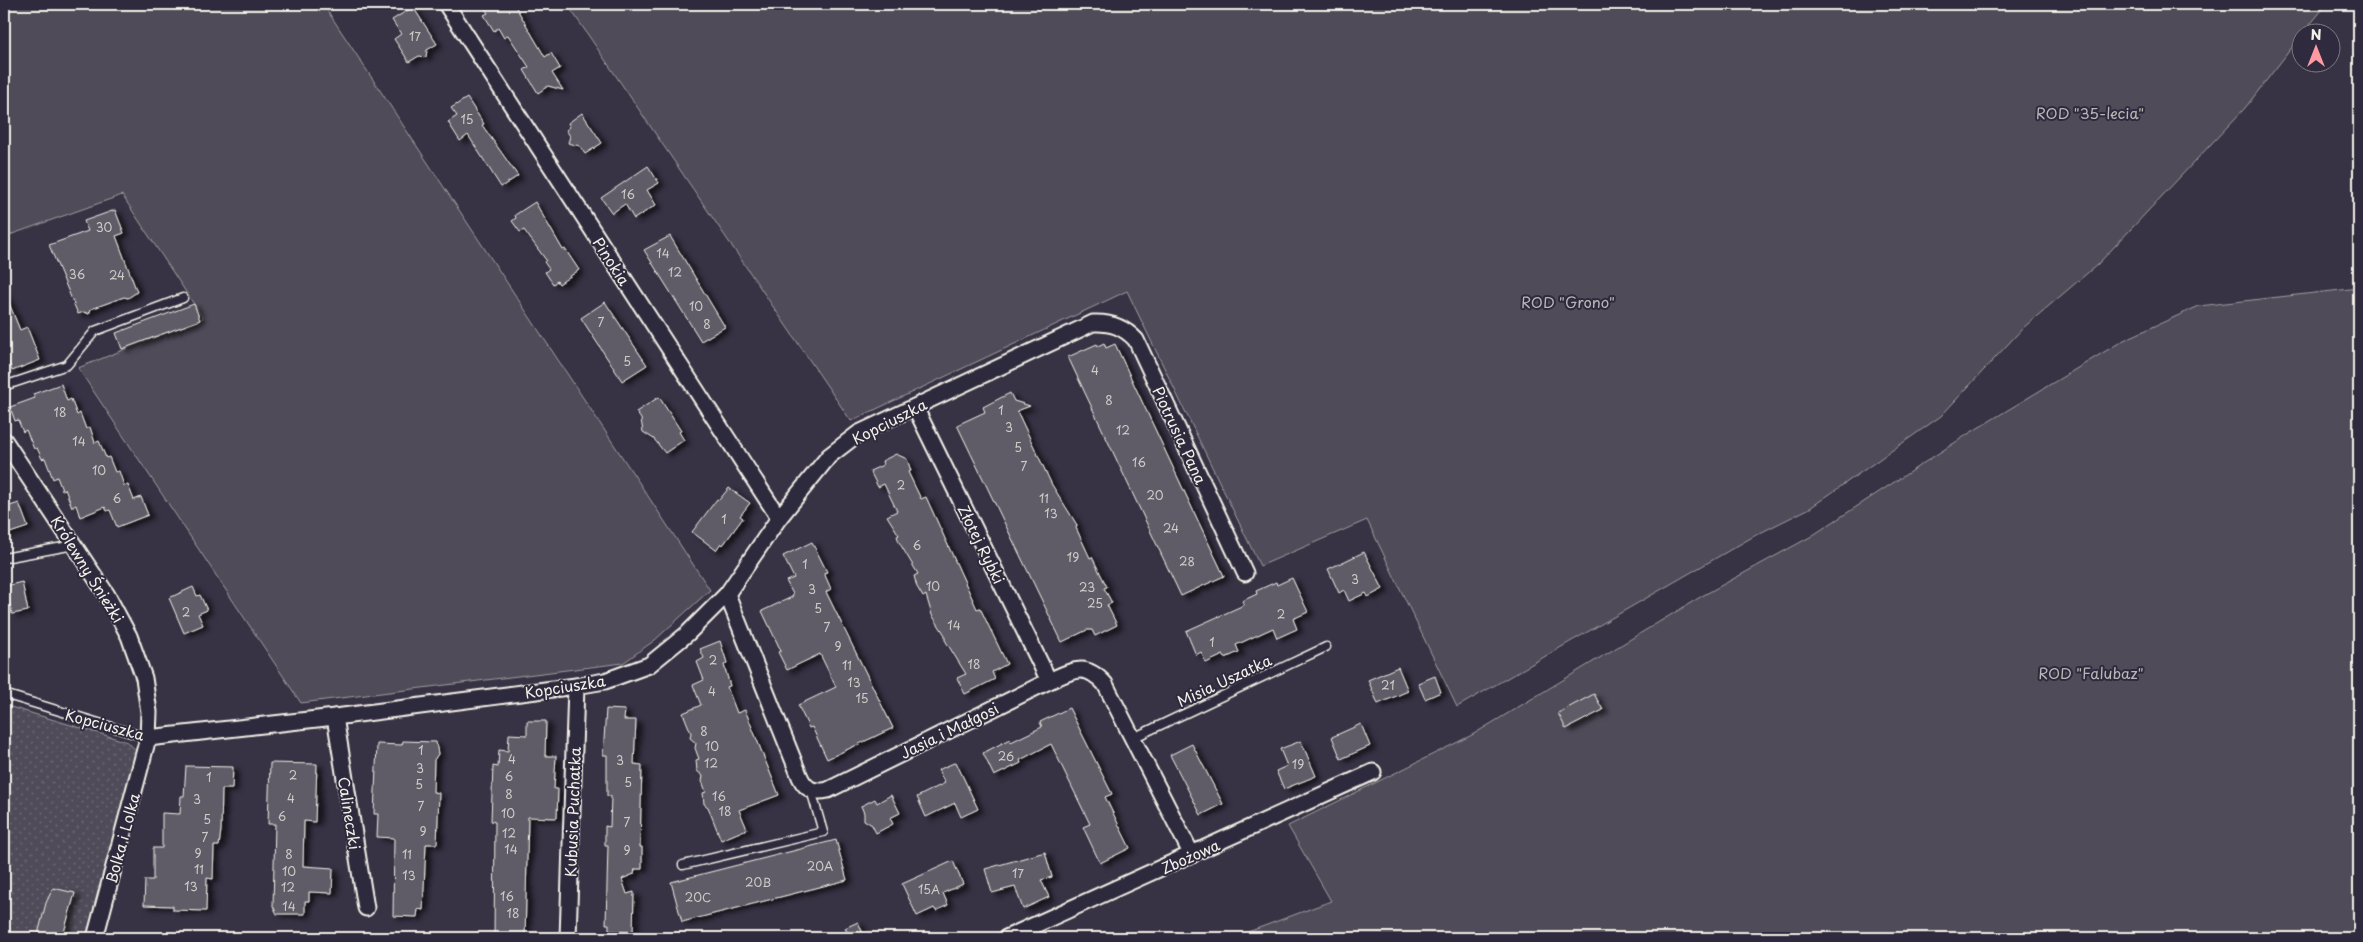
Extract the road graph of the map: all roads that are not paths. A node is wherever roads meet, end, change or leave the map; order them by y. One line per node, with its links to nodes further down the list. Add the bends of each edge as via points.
1 (446, 4): 7 (street, Pinokia)
2 (183, 298): 4 (lane, via 95,331 67,365)
3 (1093, 323): 5 (street, Kopciuszka); 10 (street, Piotrusia Pana, via 1117,326 1136,340)
4 (4, 386)
5 (915, 407): 7 (street, Kopciuszka, via 858,433 829,456); 13 (street, Złotej Rybki)
6 (4, 440): 8 (street, Królewny Śnieżki)
7 (779, 518): 11 (street, Kopciuszka)
8 (74, 545): 9 (lane); 17 (street, Królewny Śnieżki, via 108,595 129,636 144,678 149,712)
9 (4, 558)
10 (1245, 573)
11 (727, 594): 14 (street, Kopciuszka, via 688,634 649,665 605,681); 20 (street, via 800,777)
12 (1326, 647): 18 (lane, Misia Uszatka)
13 (1049, 681): 18 (street, Jasia i Małgosi, via 1072,671 1085,669 1095,673 1105,684); 20 (street, Jasia i Małgosi, via 828,790)
14 (576, 686): 16 (street, Kopciuszka); 25 (street, Kubusia Puchatka)
15 (4, 694): 17 (lane, Kopciuszka)
16 (335, 717): 17 (street, Kopciuszka); 23 (street, Calineczki)
17 (148, 738): 24 (street, Bolka i Lolka)
18 (1133, 738): 21 (street, Jasia i Małgosi)
19 (1373, 772): 21 (street, Zbożowa)
20 (811, 790): 22 (lane, via 824,832)
21 (1192, 855): 26 (street, Zbożowa)
22 (683, 865)
23 (366, 908)
24 (95, 938)
25 (568, 938)
26 (1006, 938)

